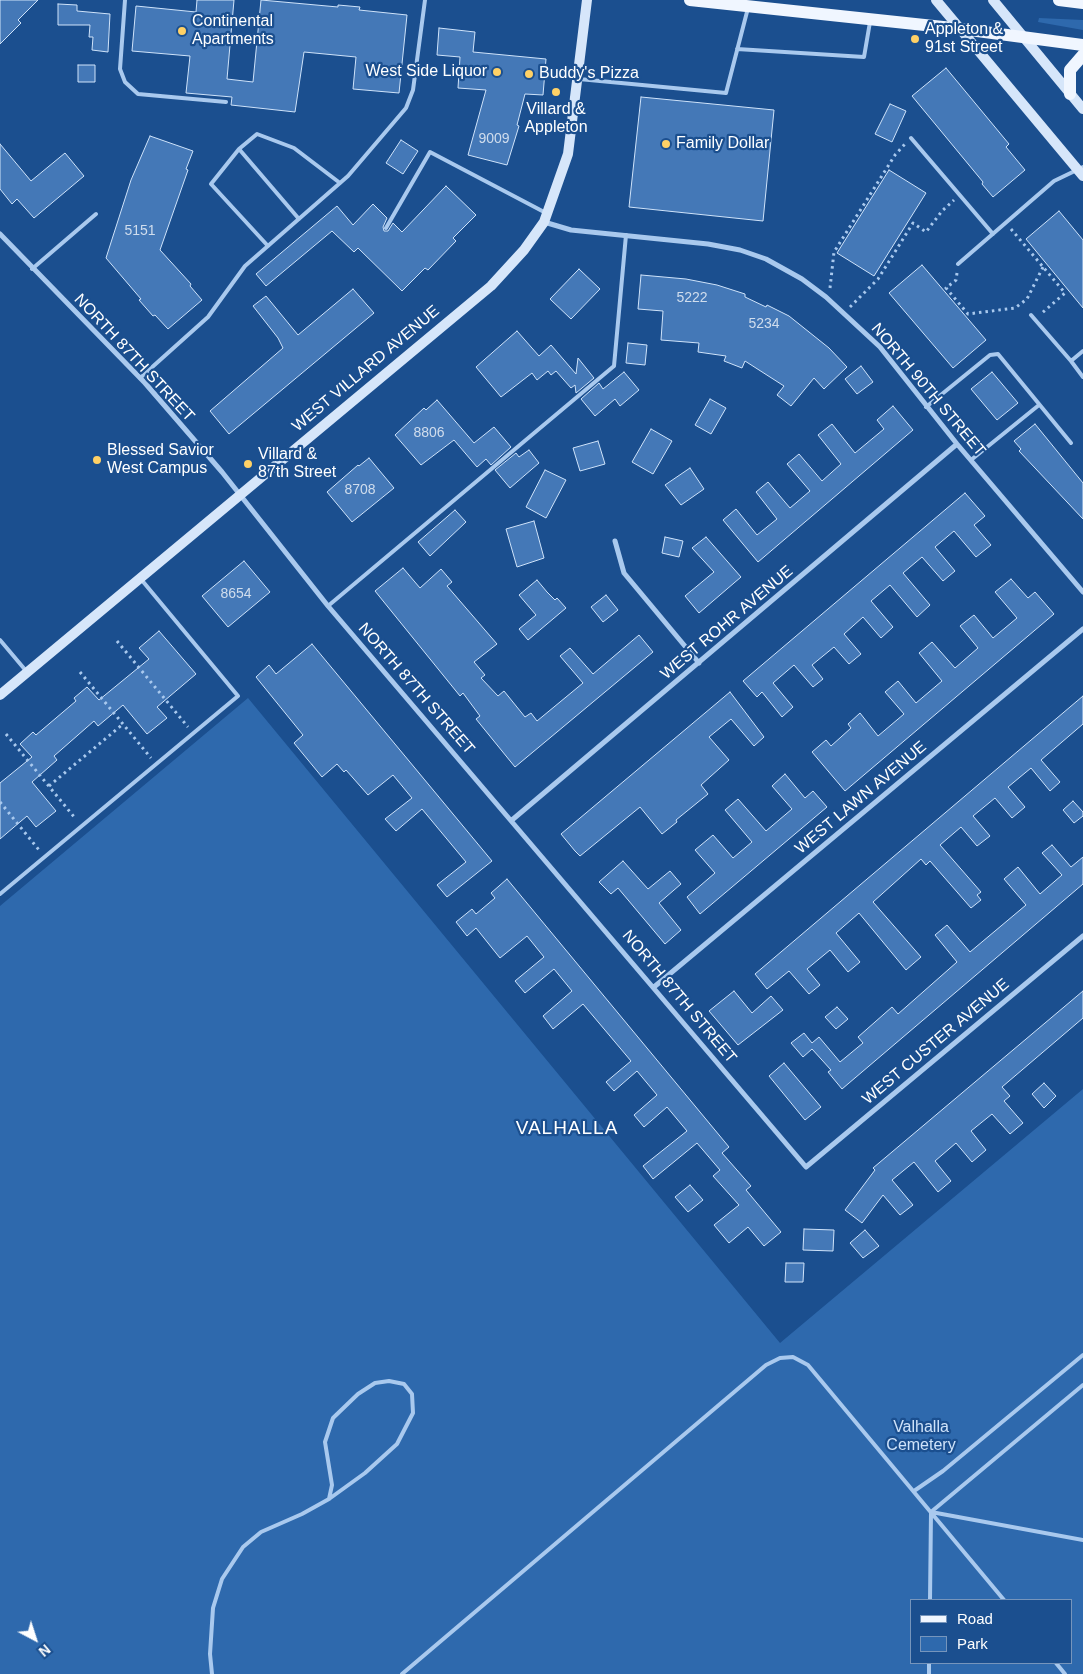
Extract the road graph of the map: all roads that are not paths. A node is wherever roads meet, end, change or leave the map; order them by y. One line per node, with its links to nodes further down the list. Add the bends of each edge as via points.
1 (125, 0): 18 (lane, via 120,69 125,82 138,94)
2 (425, 0): 23 (lane, via 413,90 406,108)
3 (587, 0): 16 (street, WEST VILLARD AVENUE)
4 (690, 0): 8 (main road)
5 (936, 0): 11 (street)
6 (993, 0): 12 (street)
7 (1059, 0): 9 (main road)
8 (749, 3): 10 (main road); 14 (lane)
9 (1083, 3)
10 (871, 20): 11 (main road); 14 (lane, via 864,56)
11 (962, 29): 12 (main road); 22 (street)
12 (1026, 38): 13 (main road); 17 (street)
13 (1083, 45)
14 (737, 48): 16 (lane, via 726,93)
15 (1083, 55): 17 (main road, via 1070,70)
16 (579, 80): 25 (street, WEST VILLARD AVENUE, via 568,154)
17 (1070, 94): 19 (street)
18 (226, 102)
19 (1083, 109)
20 (911, 138): 30 (lane)
21 (239, 150): 23 (lane, via 257,134 294,148); 26 (lane); 31 (lane, via 211,184)
22 (1081, 171): 30 (lane, via 1054,182)
23 (340, 184): 26 (lane)
24 (96, 214): 33 (lane)
25 (546, 218): 27 (lane, via 430,152); 29 (street, NORTH 90TH STREET, via 572,230); 44 (street, WEST VILLARD AVENUE, via 524,250 491,286)
26 (299, 220): 31 (lane)
27 (386, 228)
28 (0, 234): 33 (street, NORTH 87TH STREET)
29 (626, 234): 40 (street, NORTH 90TH STREET, via 740,250 766,259 802,279 844,312 880,348); 48 (lane, via 614,366)
30 (993, 234): 32 (lane)
31 (268, 246): 38 (lane, via 245,266 208,317)
32 (958, 264)
33 (32, 269): 38 (street, NORTH 87TH STREET)
34 (1033, 317): 36 (lane)
35 (1083, 351): 36 (lane)
36 (1071, 361): 37 (lane)
37 (1083, 377)
38 (140, 378): 44 (street, NORTH 87TH STREET)
39 (1039, 405): 40 (lane, via 998,354 990,355); 41 (lane); 43 (lane)
40 (926, 407): 42 (street, NORTH 90TH STREET)
41 (1071, 443)
42 (957, 444): 43 (street, NORTH 90TH STREET); 51 (street, WEST ROHR AVENUE)
43 (971, 460): 47 (street, NORTH 90TH STREET)
44 (240, 494): 46 (street, WEST VILLARD AVENUE); 48 (street, NORTH 87TH STREET)
45 (615, 541): 51 (street, via 624,573)
46 (140, 578): 52 (street, WEST VILLARD AVENUE); 55 (lane, via 238,696)
47 (1083, 592)
48 (328, 606): 54 (street, NORTH 87TH STREET)
49 (1083, 629): 57 (street, WEST LAWN AVENUE)
50 (0, 640): 52 (lane)
51 (699, 663): 54 (street, WEST ROHR AVENUE)
52 (27, 672): 53 (street, WEST VILLARD AVENUE)
53 (0, 695)
54 (512, 820): 57 (street, NORTH 87TH STREET)
55 (0, 894)
56 (1083, 936): 58 (street, WEST CUSTER AVENUE)
57 (654, 987): 58 (street, NORTH 87TH STREET)
58 (806, 1167)
59 (1083, 1355): 61 (lane, via 943,1471)
60 (1083, 1385): 63 (lane)
61 (914, 1491): 63 (lane); 69 (lane, via 808,1365 793,1357 780,1358 766,1365)
62 (329, 1499): 62 (lane, via 397,1444 413,1413 412,1394 404,1384 388,1381 375,1384 358,1394 333,1418 325,1442 332,1485); 68 (lane, via 262,1532 243,1547 222,1579 213,1608)
63 (931, 1512): 64 (lane); 65 (lane); 66 (lane)
64 (1083, 1540)
65 (930, 1599)
66 (1003, 1599)
67 (1057, 1664): 70 (lane)
68 (212, 1674)
69 (402, 1674)
70 (1065, 1674)

